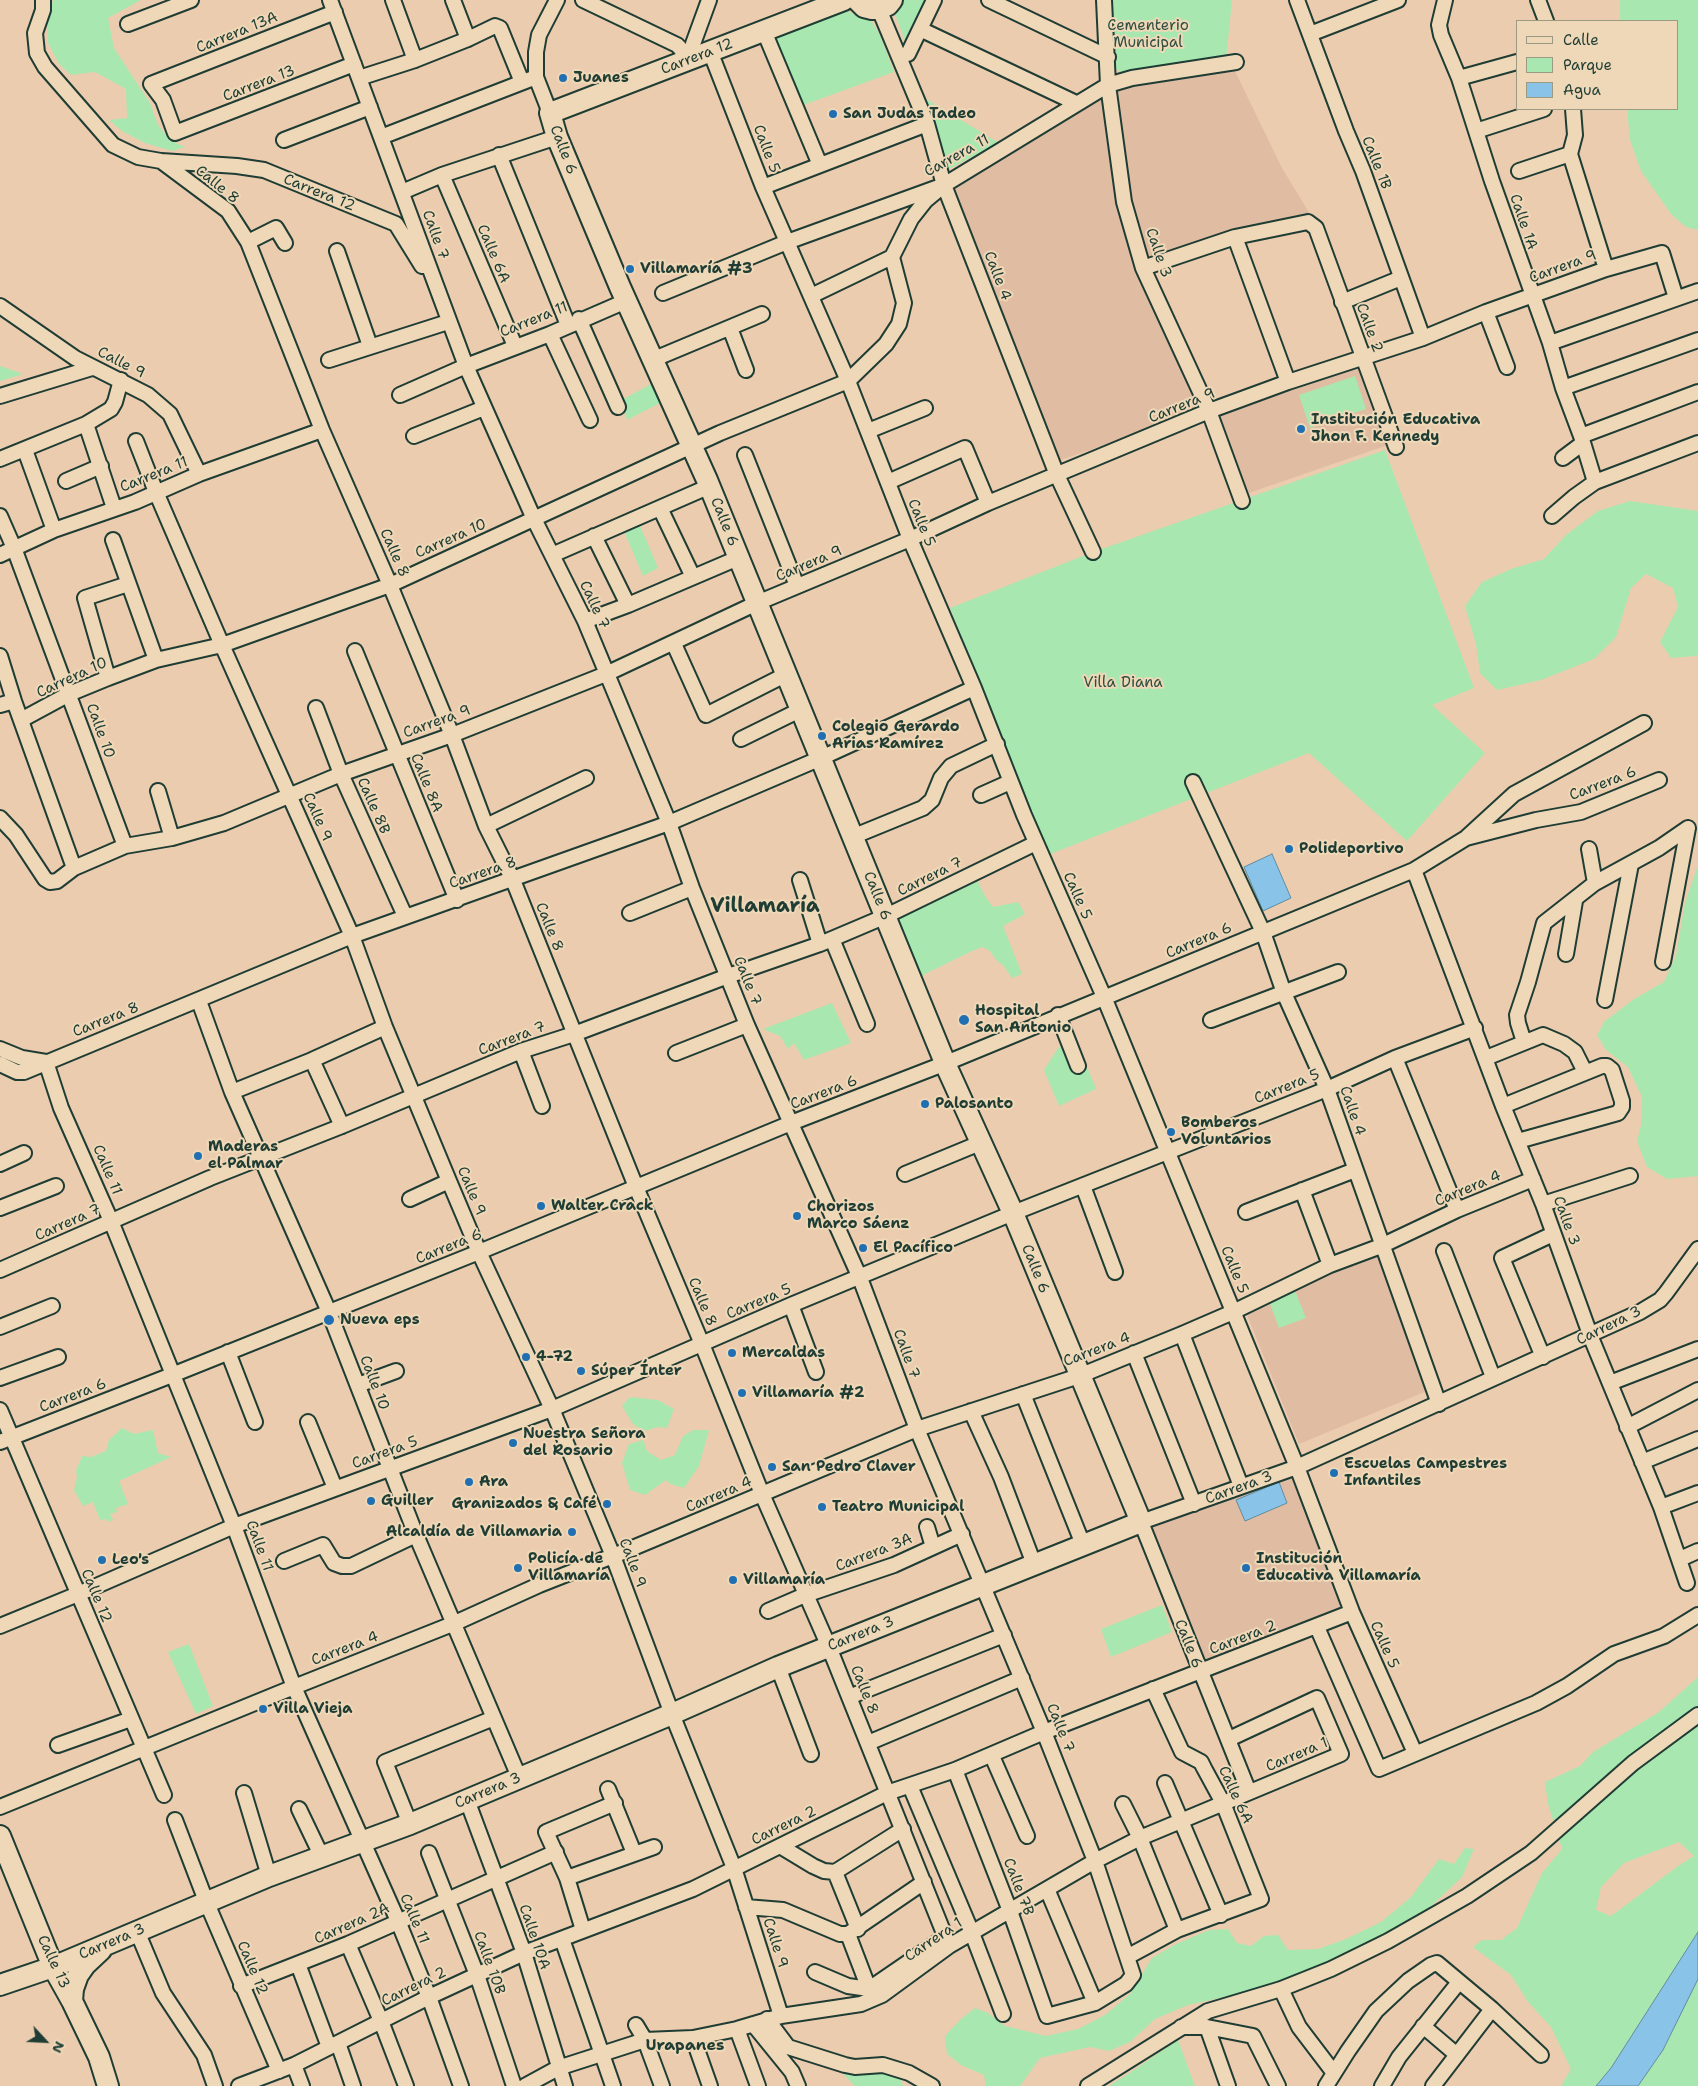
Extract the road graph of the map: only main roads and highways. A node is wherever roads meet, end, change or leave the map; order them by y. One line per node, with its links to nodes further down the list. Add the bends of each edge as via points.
1 (844, 0): 4 (main road, Carrera 12)
2 (857, 0): 3 (main road, via 872,10)
3 (886, 4)
4 (550, 114): 5 (main road, Calle 6, via 626,301 710,486 946,1063 1013,1213)
5 (1141, 1522): 7 (main road, Carrera 3, via 778,1667 410,1824 321,1855)
6 (0, 1836): 8 (main road, Calle 13)
7 (108, 1944): 8 (main road, Carrera 3); 10 (main road, via 78,1975)
8 (53, 1967): 9 (main road, Carrera 3); 10 (main road, Calle 13)
9 (0, 1985)
10 (72, 2001): 11 (main road, Calle 13, via 99,2058)
11 (108, 2086)

